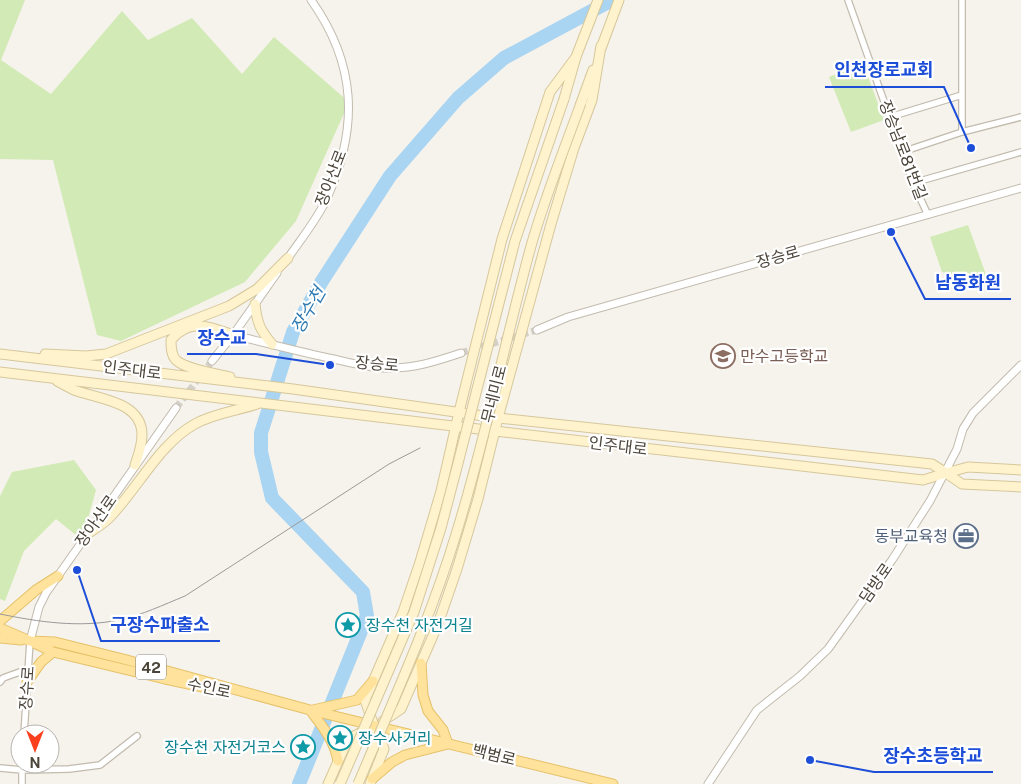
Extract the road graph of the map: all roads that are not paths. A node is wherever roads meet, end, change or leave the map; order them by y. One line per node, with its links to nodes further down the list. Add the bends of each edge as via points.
1 (311, 0): 17 (street, 장아산로, via 325,20 345,68 349,102 347,135 327,197)
2 (619, 0): 6 (main road, 무네미로)
3 (848, 0): 9 (street, 장승남로81번길)
4 (962, 0): 8 (street)
5 (597, 1): 7 (main road, 무네미로)
6 (601, 46): 32 (main road, via 592,100 551,224); 61 (main road, 무네미로, bridge, via 531,246 457,532 428,619)
7 (576, 56): 31 (main road, via 550,92 502,239); 60 (main road, 무네미로, bridge, via 516,241 441,528 414,612)
8 (962, 95): 9 (street); 11 (street)
9 (890, 116): 12 (street, 장승남로81번길)
10 (1021, 117): 11 (street)
11 (962, 132): 12 (street)
12 (902, 152): 14 (street, 장승남로81번길)
13 (1021, 152): 14 (street)
14 (913, 183): 16 (street, 장승남로81번길)
15 (1021, 188): 16 (street, 장승로)
16 (928, 215): 19 (street, 장승로, via 568,317)
17 (288, 258): 18 (street, 장아산로); 23 (main road, via 257,289 229,306 106,354)
18 (255, 304): 20 (street, 장아산로); 21 (main road, via 260,330)
19 (537, 330)
20 (233, 334): 21 (street, 장승로); 24 (street, 장아산로); 28 (main road, via 198,325 176,334 171,340 171,351 184,365)
21 (275, 345): 22 (street, 장승로, via 364,366 387,368 413,366)
22 (461, 352)
23 (0, 354): 28 (main road, 인주대로)
24 (212, 361)
25 (1021, 365): 37 (street, 담방로, via 973,413 962,429)
26 (0, 372): 27 (main road, 인주대로)
27 (52, 378): 29 (main road, 인주대로); 35 (main road, via 131,411 143,434)
28 (264, 386): 31 (main road, 인주대로)
29 (260, 403): 33 (main road, 인주대로); 39 (main road, via 194,424 176,438 109,519)
30 (176, 408): 35 (street, 장아산로)
31 (459, 412): 32 (main road, 인주대로); 33 (main road)
32 (498, 418): 34 (main road); 37 (main road, 인주대로, via 932,464)
33 (456, 426): 34 (main road, 인주대로); 48 (main road, via 420,562 403,612)
34 (495, 432): 37 (main road, 인주대로, via 923,480); 46 (main road, via 457,569)
35 (135, 465): 39 (street, 장아산로)
36 (1021, 470): 37 (main road, 인주대로, via 968,467)
37 (946, 473): 38 (main road, 인주대로, via 962,484); 63 (street, 담방로, via 892,560 828,649 757,710)
38 (1021, 487)
39 (86, 535): 40 (street, 장아산로)
40 (58, 576): 41 (main road); 44 (street, 장아산로, via 39,607)
41 (0, 621)
42 (0, 628): 44 (main road, 수인로 / 42)
43 (0, 638): 44 (main road, 수인로 / 42)
44 (30, 641): 45 (main road, 수인로 / 42); 47 (street, 장수로); 51 (main road, 수인로 / 42, via 55,642)
45 (53, 652): 50 (main road, via 41,662); 51 (main road, 수인로 / 42)
46 (421, 663): 53 (main road, via 401,709); 55 (main road, via 423,694 428,710 443,730)
47 (28, 669): 49 (street); 50 (street, 장수로)
48 (373, 681): 51 (main road, via 357,700); 53 (main road, via 365,700)
49 (0, 682)
50 (27, 682): 52 (street, 장수로)
51 (307, 709): 53 (main road, 수인로 / 42); 56 (main road, via 329,734)
52 (25, 724)
53 (374, 726): 55 (main road, 백범로 / 42); 56 (main road, via 348,739); 58 (main road, via 384,749)
54 (137, 736): 57 (street, via 100,764)
55 (448, 744): 58 (main road, via 405,755); 62 (main road, 백범로 / 42)
56 (338, 761): 59 (main road)
57 (60, 769)
58 (371, 781)
59 (328, 784)
60 (340, 784)
61 (358, 784)
62 (613, 784)
63 (708, 784)

